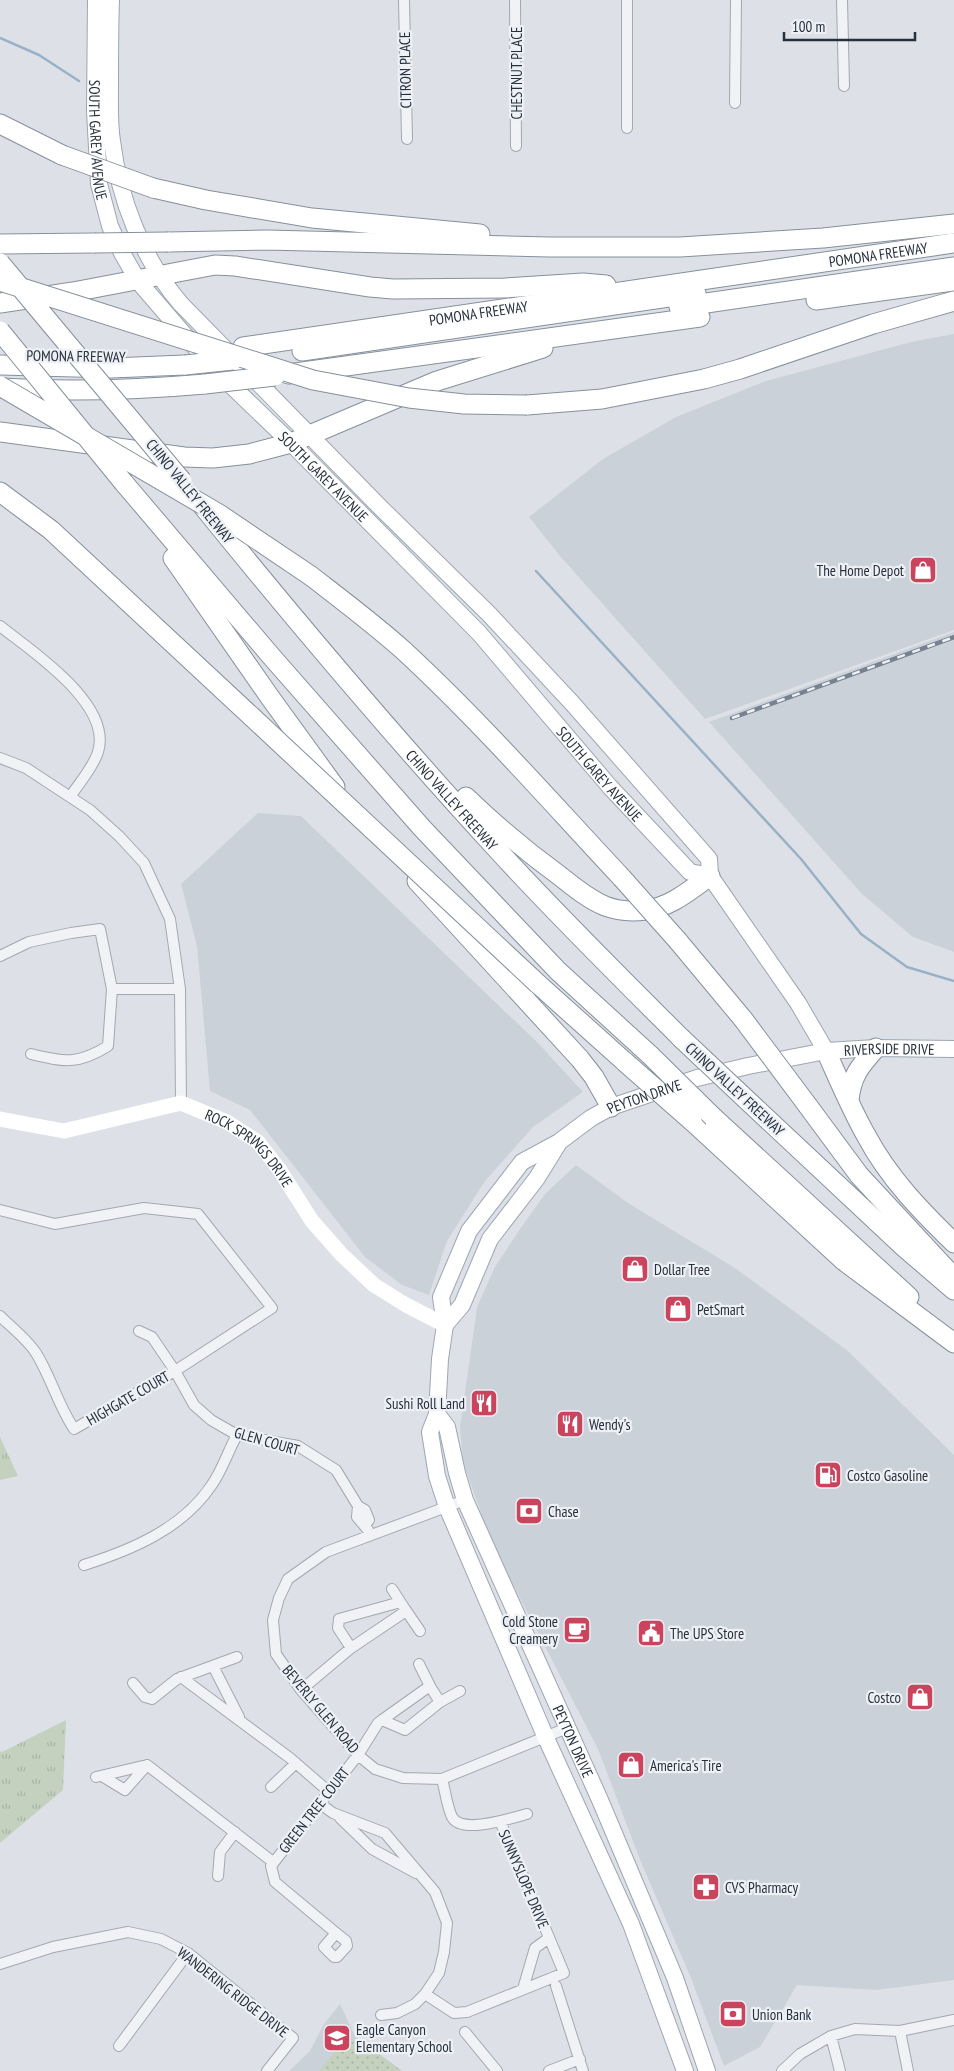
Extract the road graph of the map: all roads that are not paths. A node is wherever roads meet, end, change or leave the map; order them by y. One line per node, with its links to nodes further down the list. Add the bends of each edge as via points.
1 (96, 0): 24 (main road, SOUTH GAREY AVENUE, via 95,139 99,184 110,226)
2 (111, 0): 22 (main road, SOUTH GAREY AVENUE, via 110,123 114,156 122,192)
3 (404, 0): 12 (street, CITRON PLACE)
4 (515, 0): 13 (street, CHESTNUT PLACE)
5 (627, 0): 11 (street)
6 (736, 0): 9 (street)
7 (842, 0): 8 (street)
8 (844, 86)
9 (735, 103)
10 (0, 124): 18 (highway, bridge, via 62,155 153,188 206,200 312,218)
11 (627, 128)
12 (407, 139)
13 (516, 146)
14 (954, 224): 18 (highway, via 782,241)
15 (954, 243): 26 (highway, POMONA FREEWAY)
16 (0, 244): 18 (highway, bridge, via 267,240)
17 (0, 248): 29 (highway, bridge)
18 (635, 248)
19 (954, 255): 33 (highway)
20 (0, 263): 29 (highway, CHINO VALLEY FREEWAY, bridge)
21 (954, 267): 33 (highway)
22 (159, 277): 24 (highway); 26 (highway, via 225,265 394,289 505,288 583,283); 39 (main road, SOUTH GAREY AVENUE, via 181,304)
23 (0, 281): 27 (highway, bridge, via 313,380 409,398 464,404 527,405 602,399 704,379)
24 (138, 281): 28 (highway); 40 (main road, SOUTH GAREY AVENUE, via 213,368)
25 (954, 281): 31 (highway, POMONA FREEWAY)
26 (634, 288): 33 (highway, POMONA FREEWAY)
27 (954, 301)
28 (0, 303)
29 (37, 308): 46 (highway, CHINO VALLEY FREEWAY, bridge, via 305,632)
30 (0, 331): 42 (highway, bridge)
31 (597, 331): 33 (highway, POMONA FREEWAY); 39 (highway, via 437,381)
32 (0, 354): 35 (highway, POMONA FREEWAY, via 99,358)
33 (259, 362): 35 (highway, POMONA FREEWAY, bridge); 35 (highway, POMONA FREEWAY, bridge)
34 (0, 365): 35 (highway)
35 (190, 370): 36 (highway, via 117,380); 37 (highway, POMONA FREEWAY, via 124,390)
36 (0, 378)
37 (0, 387): 64 (highway, bridge, via 219,514 311,576 425,672 487,734 678,941 743,1019 859,1174)
38 (0, 432): 40 (highway, via 196,458 249,454)
39 (310, 435): 40 (highway); 44 (main road, SOUTH GAREY AVENUE)
40 (291, 442): 43 (main road, SOUTH GAREY AVENUE)
41 (0, 492): 70 (highway, bridge, via 51,530 538,984 844,1261)
42 (144, 508): 59 (highway, via 166,548 341,795 580,1059); 69 (highway, bridge, via 476,886 558,971)
43 (362, 514): 44 (main road, via 401,538); 49 (main road, SOUTH GAREY AVENUE, via 479,633 610,787 690,872)
44 (415, 541): 49 (main road, SOUTH GAREY AVENUE, via 489,614 598,732 709,859)
45 (0, 626): 48 (street, via 71,684 88,704 99,731 98,752)
46 (391, 729): 49 (highway, via 509,837 583,894 603,905 630,911 657,908); 65 (highway, CHINO VALLEY FREEWAY, bridge, via 493,845 681,1038)
47 (0, 758): 48 (street, via 26,768)
48 (70, 797): 52 (street, via 90,810 144,863 170,919)
49 (710, 876): 55 (main road, SOUTH GAREY AVENUE, via 798,1003)
50 (0, 956): 51 (street, via 29,942 100,929)
51 (112, 989): 52 (street); 56 (street, via 108,1046 92,1056 62,1062)
52 (180, 989): 58 (street)
53 (876, 1048): 54 (main road, RIVERSIDE DRIVE); 55 (main road, RIVERSIDE DRIVE); 57 (highway, via 856,1072)
54 (954, 1049)
55 (826, 1051): 57 (highway); 59 (main road, PEYTON DRIVE, via 697,1078)
56 (32, 1054)
57 (849, 1101): 63 (highway, via 867,1138 898,1184)
58 (181, 1103): 60 (street, via 64,1131); 67 (street, ROCK SPRINGS DRIVE, via 226,1122 258,1142 312,1220 342,1255 374,1285 406,1306)
59 (612, 1107): 61 (main road, PEYTON DRIVE)
60 (0, 1119)
61 (559, 1142): 67 (main road, PEYTON DRIVE, via 537,1178 490,1239 462,1305); 67 (main road, PEYTON DRIVE, via 522,1162 469,1231 441,1297)
62 (0, 1210): 71 (street, HIGHGATE COURT, via 55,1224 144,1208 198,1214 272,1308)
63 (954, 1243)
64 (954, 1278)
65 (954, 1290)
66 (0, 1316): 71 (street, HIGHGATE COURT, via 34,1350 54,1386 63,1413 74,1429)
67 (445, 1325): 72 (main road, PEYTON DRIVE)
68 (139, 1331): 71 (street, GLEN COURT, via 152,1336)
69 (954, 1337)
70 (954, 1343)
71 (175, 1371): 73 (street, GLEN COURT, via 194,1404 211,1420)
72 (437, 1414): 74 (main road, PEYTON DRIVE, via 447,1427); 75 (main road, PEYTON DRIVE, via 430,1432 432,1453)
73 (237, 1435): 76 (street, GLEN COURT, via 298,1446 336,1470 358,1506 364,1510 369,1520 365,1525); 77 (street, via 213,1484 179,1519 151,1539)
74 (465, 1500): 75 (street, BEVERLY GLEN ROAD); 93 (main road, PEYTON DRIVE)
75 (447, 1507): 76 (street, BEVERLY GLEN ROAD); 94 (main road, PEYTON DRIVE)
76 (371, 1536): 88 (street, BEVERLY GLEN ROAD, via 326,1552 288,1579 279,1598 273,1620 276,1654)
77 (84, 1565)
78 (392, 1589): 79 (street)
79 (403, 1606): 80 (street); 81 (street, via 403,1613); 81 (street, via 397,1603 339,1619 338,1628)
80 (420, 1631)
81 (351, 1648): 88 (street)
82 (237, 1657): 84 (street)
83 (419, 1664): 87 (street)
84 (213, 1666): 85 (street); 91 (street)
85 (181, 1678): 86 (street, via 152,1699 145,1697); 91 (street)
86 (133, 1683)
87 (431, 1688): 90 (street); 92 (street)
88 (302, 1690): 95 (street, BEVERLY GLEN ROAD)
89 (460, 1692): 90 (street)
90 (440, 1702): 92 (street, via 405,1730)
91 (241, 1720): 96 (street)
92 (382, 1720): 95 (street, GREEN TREE COURT)
93 (567, 1728): 94 (street, BEVERLY GLEN ROAD); 128 (main road, PEYTON DRIVE, via 675,1978)
94 (546, 1738): 98 (street, BEVERLY GLEN ROAD); 127 (main road, PEYTON DRIVE, via 634,1931)
95 (358, 1755): 98 (street, BEVERLY GLEN ROAD, via 375,1769 403,1778); 100 (street, GREEN TREE COURT)
96 (296, 1763): 99 (street); 100 (street)
97 (147, 1765): 97 (street, via 99,1777 125,1790); 105 (street)
98 (442, 1779): 104 (street, via 452,1817 456,1821 472,1826)
99 (271, 1787)
100 (328, 1791): 101 (street, GREEN TREE COURT)
101 (319, 1803): 102 (street); 106 (street, GREEN TREE COURT)
102 (333, 1813): 108 (street, via 372,1849); 108 (street, via 385,1833)
103 (527, 1814): 104 (street)
104 (500, 1821): 110 (street, SUNNYSLOPE DRIVE)
105 (235, 1832): 106 (street); 107 (street, via 220,1852)
106 (272, 1864): 109 (street, via 275,1882)
107 (218, 1876)
108 (424, 1878): 115 (street, via 435,1892 446,1923 439,1973)
109 (336, 1933)
110 (549, 1938): 114 (street, SUNNYSLOPE DRIVE, via 535,1948); 114 (street, SUNNYSLOPE DRIVE, via 564,1973)
111 (188, 1953): 112 (street, WANDERING RIDGE DRIVE, via 161,1939 128,1932 53,1947); 121 (street); 123 (street, WANDERING RIDGE DRIVE, via 293,2038)
112 (0, 1964)
113 (556, 1986): 122 (street)
114 (523, 1989): 115 (street, SUNNYSLOPE DRIVE, via 467,2012 454,2013)
115 (425, 1994): 116 (street, via 415,2004 397,2013)
116 (381, 2015)
117 (954, 2020): 118 (street)
118 (900, 2031): 120 (street, via 855,2029); 131 (street)
119 (464, 2032): 124 (street)
120 (831, 2036): 129 (street, via 800,2054); 130 (street)
121 (119, 2046)
122 (580, 2059): 125 (street); 126 (street)
123 (267, 2071)
124 (497, 2071)
125 (550, 2071)
126 (583, 2071)
127 (685, 2071)
128 (707, 2071)
129 (782, 2071)
130 (840, 2071)
131 (908, 2071)

